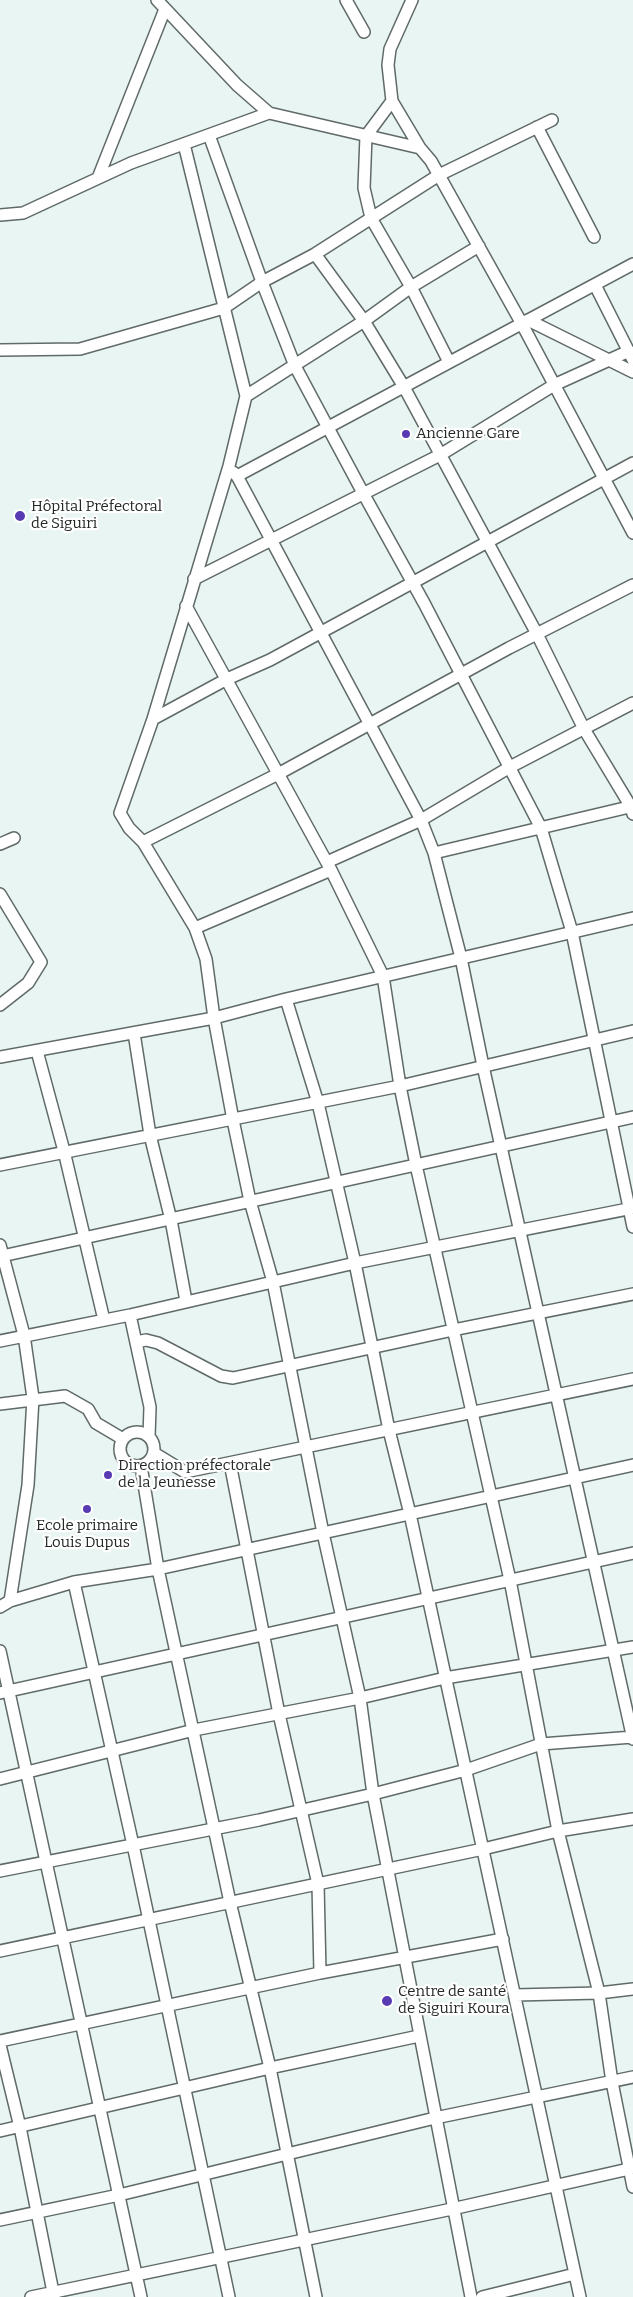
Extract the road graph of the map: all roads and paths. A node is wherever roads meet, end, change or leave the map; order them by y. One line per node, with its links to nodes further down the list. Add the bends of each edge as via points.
1 (346, 0): 4 (street)
2 (412, 0): 5 (street, via 390,48 388,65)
3 (161, 5): 6 (street, via 237,85); 14 (street)
4 (364, 32)
5 (392, 101): 10 (street); 12 (street)
6 (269, 113): 9 (street); 10 (street)
7 (552, 120): 8 (street)
8 (537, 126): 13 (street); 17 (street)
9 (209, 135): 11 (street); 21 (street)
10 (366, 136): 12 (street); 16 (street, via 364,188)
11 (184, 144): 14 (street); 24 (street)
12 (420, 148): 13 (street)
13 (439, 175): 16 (street); 18 (street)
14 (98, 178): 15 (street, via 24,214)
15 (0, 215)
16 (371, 218): 19 (street); 23 (street)
17 (594, 237)
18 (479, 246): 23 (street); 26 (street)
19 (315, 254): 21 (street); 25 (street)
20 (633, 264): 22 (street)
21 (262, 282): 24 (street); 31 (street)
22 (595, 285): 26 (street); 28 (street)
23 (411, 287): 25 (street); 30 (street)
24 (224, 308): 27 (street, via 80,349); 35 (street)
25 (364, 321): 31 (street); 34 (street)
26 (525, 322): 29 (street); 30 (street); 33 (street)
27 (0, 350)
28 (631, 355): 29 (street)
29 (607, 360): 32 (street); 33 (street)
30 (449, 362): 34 (street)
31 (295, 366): 35 (street); 36 (street)
32 (633, 372)
33 (554, 386): 37 (street); 41 (street)
34 (404, 387): 36 (street); 37 (street)
35 (246, 396): 39 (street)
36 (328, 426): 40 (street); 42 (street)
37 (440, 455): 42 (street); 45 (street)
38 (633, 463): 41 (street)
39 (229, 466): 40 (street); 46 (street)
40 (237, 476): 44 (street)
41 (603, 477): 43 (street); 45 (street)
42 (363, 493): 44 (street); 47 (street)
43 (633, 533)
44 (271, 541): 46 (street); 50 (street)
45 (486, 542): 47 (street); 51 (street)
46 (194, 579): 49 (street)
47 (413, 582): 50 (street); 52 (street)
48 (633, 585): 51 (street)
49 (186, 606): 53 (street); 55 (street)
50 (320, 633): 53 (street); 56 (street)
51 (537, 634): 52 (street); 57 (street)
52 (462, 675): 56 (street); 58 (street)
53 (227, 679): 55 (street); 59 (street)
54 (633, 704): 57 (street)
55 (153, 719): 64 (street, via 120,813)
56 (369, 725): 59 (street); 61 (street)
57 (584, 729): 58 (street); 60 (street)
58 (510, 767): 61 (street); 62 (street)
59 (278, 774): 64 (street); 67 (street)
60 (632, 809): 62 (street)
61 (421, 820): 66 (street); 67 (street)
62 (541, 828): 66 (street); 72 (street)
63 (14, 838): 65 (street)
64 (143, 842): 71 (street)
65 (0, 844)
66 (434, 853): 73 (street)
67 (329, 866): 71 (street); 74 (street)
68 (0, 894): 69 (street)
69 (4, 906): 76 (street, via 41,962 28,983)
70 (633, 918): 72 (street)
71 (195, 928): 77 (street, via 206,959)
72 (572, 932): 73 (street); 80 (street)
73 (461, 958): 74 (street); 83 (street)
74 (383, 976): 75 (street); 84 (street)
75 (286, 998): 77 (street); 85 (street)
76 (0, 1006)
77 (214, 1018): 79 (street); 87 (street)
78 (633, 1031): 80 (street)
79 (134, 1033): 81 (street); 89 (street)
80 (594, 1039): 83 (street); 88 (street)
81 (37, 1050): 82 (street); 91 (street)
82 (0, 1057)
83 (482, 1066): 84 (street); 90 (street)
84 (400, 1086): 85 (street); 93 (street)
85 (318, 1103): 87 (street); 94 (street)
86 (633, 1117): 88 (street)
87 (233, 1120): 89 (street); 95 (street)
88 (610, 1122): 90 (street); 96 (street)
89 (150, 1135): 91 (street); 97 (street)
90 (501, 1146): 93 (street); 99 (street)
91 (64, 1151): 92 (street); 100 (street)
92 (0, 1165)
93 (416, 1165): 94 (street); 101 (street)
94 (337, 1183): 95 (street); 103 (street)
95 (250, 1201): 97 (street); 104 (street)
96 (631, 1208): 98 (street); 99 (street)
97 (171, 1220): 100 (street); 106 (street)
98 (633, 1227)
99 (520, 1230): 101 (street); 107 (street)
100 (86, 1239): 102 (street); 109 (street)
101 (436, 1247): 103 (street); 110 (street)
102 (1, 1250): 111 (street)
103 (356, 1263): 104 (street); 114 (street)
104 (272, 1282): 106 (street); 115 (street)
105 (633, 1294): 107 (street)
106 (186, 1301): 108 (street)
107 (538, 1314): 110 (street); 117 (street)
108 (130, 1316): 109 (street); 113 (street)
109 (104, 1320): 111 (street)
110 (453, 1330): 114 (street); 120 (street)
111 (24, 1335): 112 (street); 118 (street)
112 (0, 1341)
113 (136, 1342): 115 (street, via 158,1343 221,1376 233,1378); 122 (street, via 150,1408)
114 (373, 1348): 115 (street); 121 (street)
115 (289, 1366): 124 (street)
116 (633, 1379): 117 (street)
117 (556, 1393): 120 (street); 129 (street)
118 (33, 1398): 119 (street); 123 (street, via 65,1396 88,1409 96,1423); 140 (street, via 28,1484)
119 (0, 1404)
120 (471, 1412): 121 (street); 130 (street)
121 (389, 1430): 124 (street); 131 (street)
122 (149, 1437): 123 (street, via 133,1432); 125 (street)
123 (123, 1439): 128 (street, via 121,1456 129,1464)
124 (307, 1448): 126 (street); 132 (street)
125 (154, 1453): 126 (street, via 185,1472); 128 (street)
126 (230, 1463): 133 (street)
127 (633, 1465): 129 (street)
128 (141, 1466): 136 (street)
129 (575, 1477): 130 (street); 135 (street)
130 (491, 1496): 131 (street); 137 (street)
131 (410, 1514): 132 (street); 139 (street)
132 (323, 1534): 133 (street); 141 (street)
133 (246, 1550): 136 (street); 142 (street)
134 (633, 1553): 135 (street)
135 (593, 1562): 137 (street); 144 (street)
136 (158, 1569): 138 (street); 146 (street)
137 (510, 1580): 139 (street); 147 (street)
138 (74, 1582): 140 (street); 148 (street)
139 (429, 1600): 141 (street); 149 (street)
140 (5, 1604)
141 (344, 1618): 142 (street); 151 (street)
142 (262, 1635): 146 (street); 152 (street)
143 (633, 1647): 144 (street)
144 (614, 1650): 147 (street); 154 (street)
145 (0, 1651): 150 (street)
146 (176, 1653): 148 (street); 153 (street)
147 (528, 1664): 149 (street); 155 (street)
148 (95, 1672): 150 (street); 156 (street)
149 (445, 1678): 151 (street); 157 (street)
150 (4, 1692): 158 (street)
151 (360, 1698): 152 (street); 160 (street)
152 (279, 1714): 153 (street); 161 (street)
153 (194, 1730): 156 (street); 163 (street)
154 (633, 1738): 155 (street)
155 (541, 1744): 157 (street); 164 (street)
156 (112, 1751): 158 (street); 165 (street)
157 (466, 1770): 160 (street); 166 (street)
158 (27, 1773): 159 (street); 167 (street)
159 (0, 1779)
160 (373, 1794): 161 (street); 168 (street)
161 (300, 1811): 163 (street); 170 (street)
162 (633, 1819): 164 (street)
163 (215, 1828): 165 (street); 171 (street)
164 (558, 1831): 166 (street); 180 (street)
165 (133, 1845): 167 (street); 172 (street)
166 (483, 1849): 168 (street); 174 (street)
167 (46, 1862): 169 (street); 173 (street)
168 (387, 1869): 170 (street); 176 (street)
169 (0, 1872)
170 (318, 1884): 171 (street); 177 (street)
171 (230, 1902): 172 (street); 178 (street)
172 (149, 1920): 173 (street); 182 (street)
173 (62, 1938): 175 (street); 183 (street)
174 (503, 1939): 176 (street); 181 (street)
175 (0, 1951)
176 (404, 1956): 177 (street); 184 (street)
177 (320, 1973): 178 (street)
178 (250, 1988): 182 (street); 187 (street)
179 (633, 1989): 180 (street)
180 (598, 1993): 181 (street); 189 (street)
181 (515, 1996): 191 (street)
182 (166, 2005): 183 (street); 190 (street)
183 (81, 2023): 185 (street); 192 (street)
184 (419, 2036): 187 (street); 193 (street)
185 (0, 2041)
186 (0, 2045): 194 (street)
187 (270, 2068): 190 (street); 196 (street)
188 (633, 2077): 189 (street)
189 (612, 2082): 191 (street); 197 (street)
190 (184, 2088): 192 (street); 198 (street)
191 (537, 2097): 193 (street); 199 (street)
192 (100, 2108): 194 (street); 201 (street)
193 (435, 2118): 196 (street); 202 (street)
194 (20, 2127): 195 (street); 203 (street)
195 (0, 2132)
196 (287, 2154): 198 (street); 205 (street)
197 (630, 2168): 199 (street); 200 (street)
198 (202, 2174): 201 (street); 206 (street)
199 (556, 2183): 202 (street); 207 (street)
200 (633, 2187)
201 (118, 2195): 203 (street); 208 (street)
202 (452, 2209): 205 (street); 214 (street)
203 (36, 2212): 204 (street); 209 (street)
204 (0, 2220)
205 (304, 2240): 206 (street); 213 (street)
206 (220, 2257): 208 (street); 212 (street)
207 (575, 2274): 215 (street); 216 (street)
208 (136, 2276): 209 (street); 211 (street)
209 (53, 2295): 210 (street)
210 (31, 2297)
211 (141, 2297)
212 (229, 2297)
213 (316, 2297)
214 (471, 2297)
215 (482, 2297)
216 (580, 2297)

